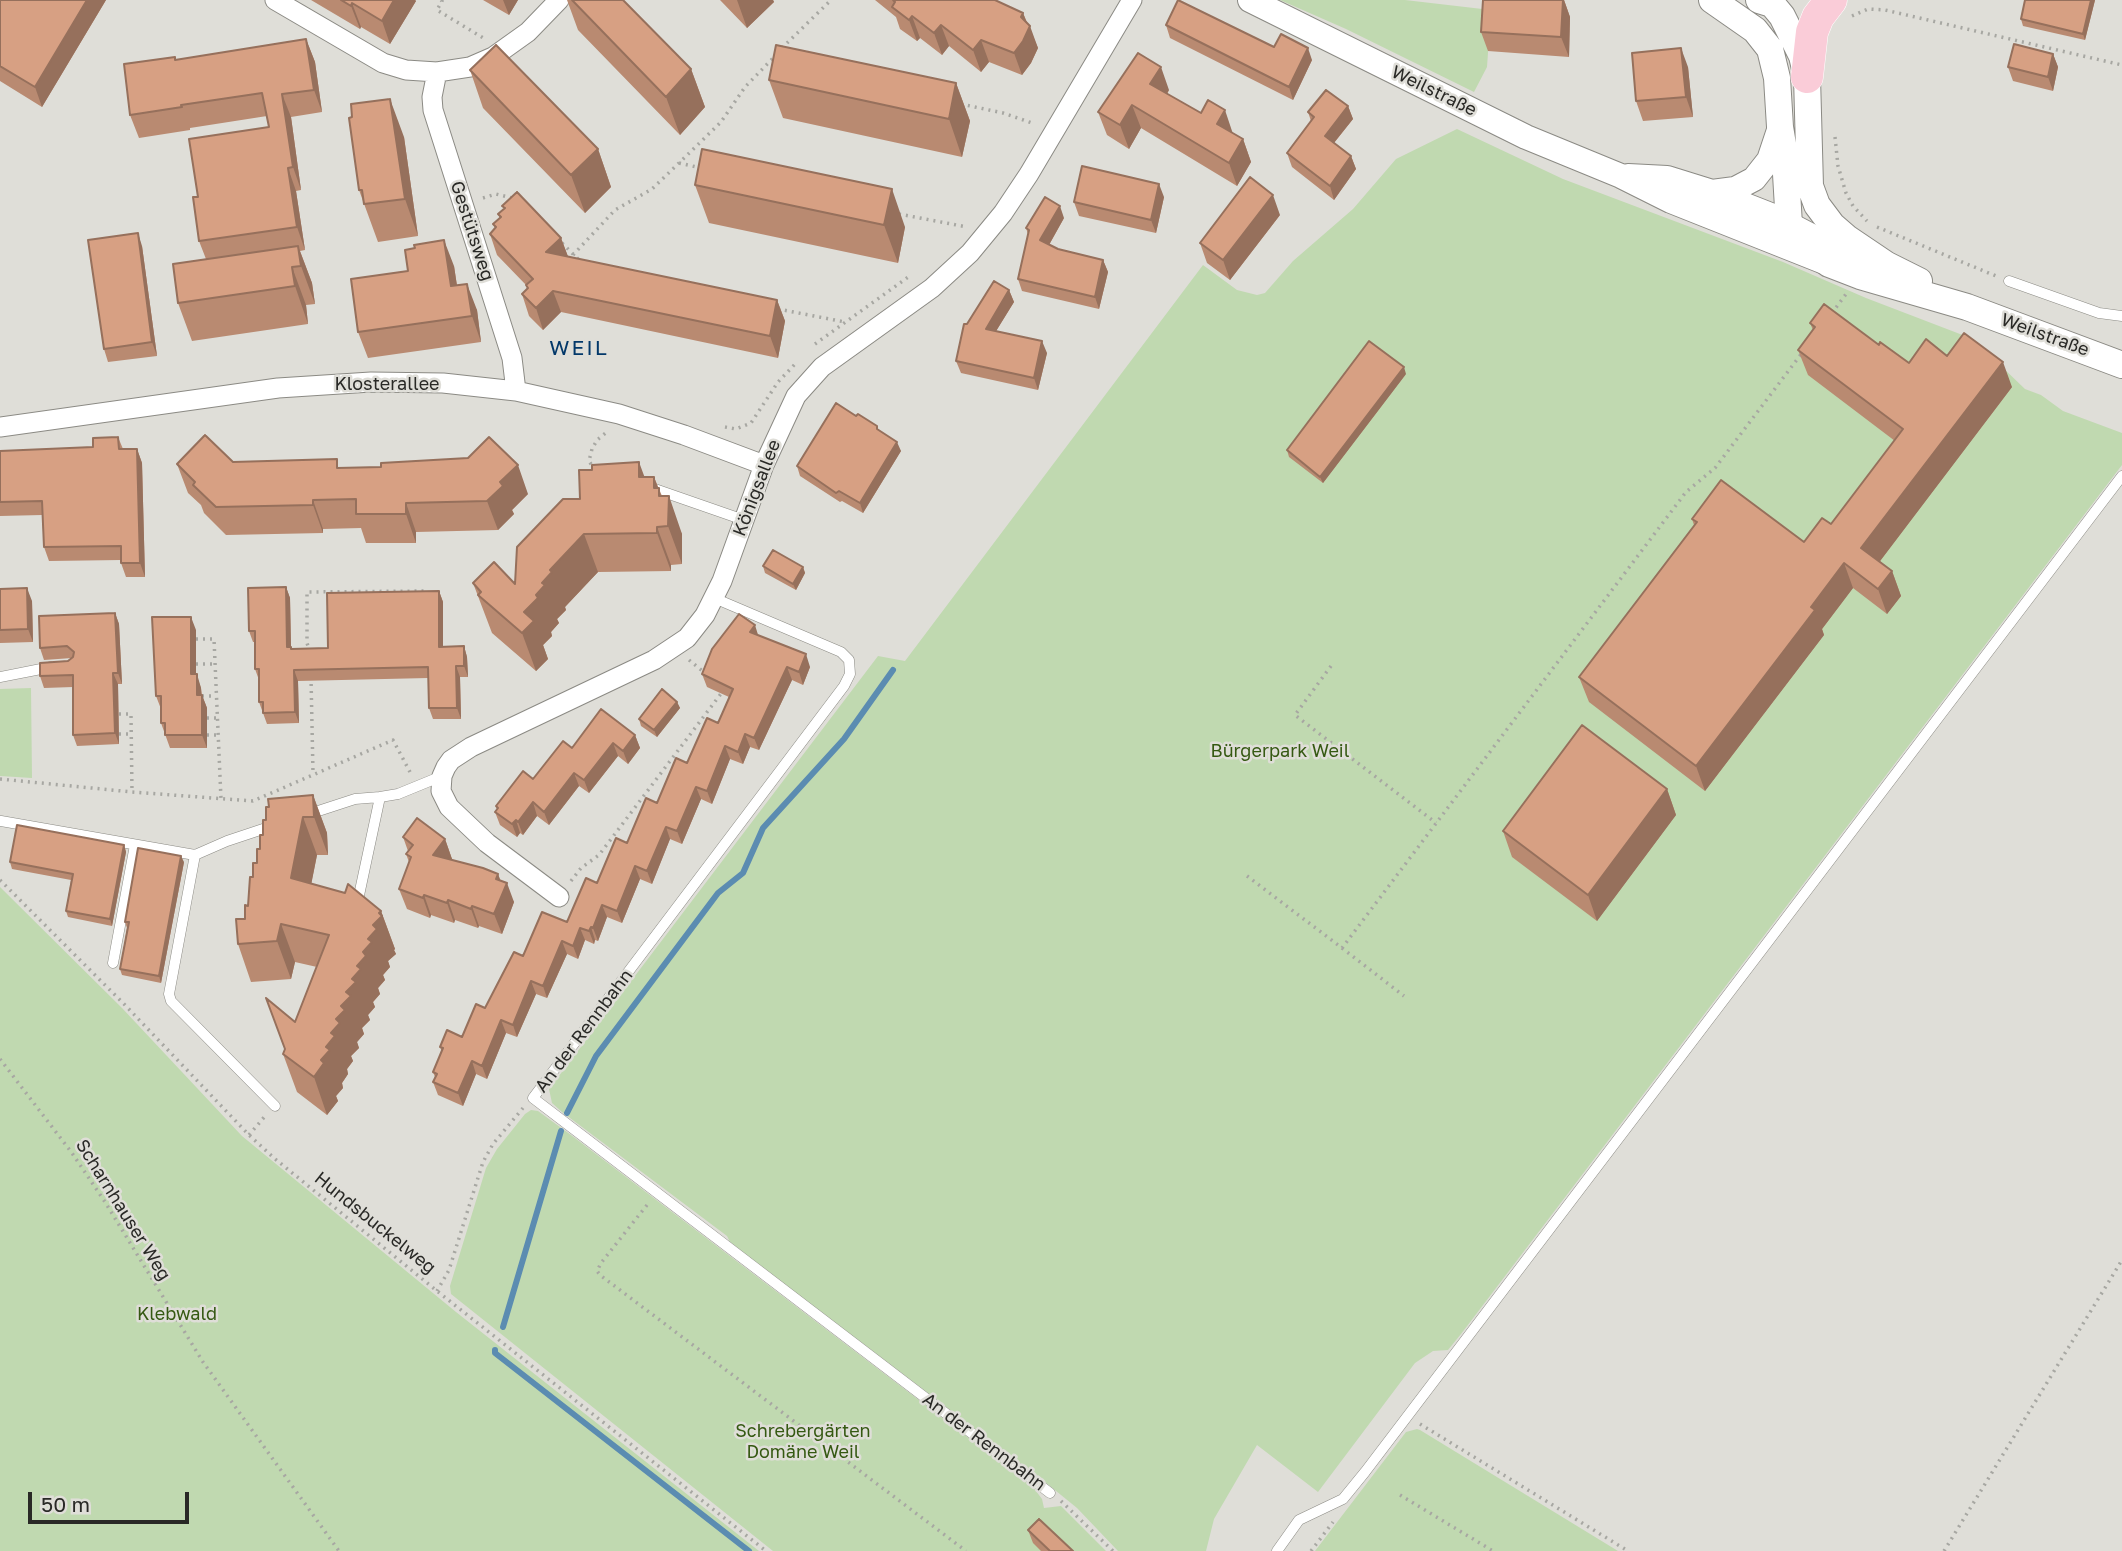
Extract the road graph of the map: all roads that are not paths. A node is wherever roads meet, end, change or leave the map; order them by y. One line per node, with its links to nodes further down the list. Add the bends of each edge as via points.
1 (275, 0): 8 (street, via 383,63)
2 (559, 0): 8 (street, via 528,33 504,50 470,67)
3 (1132, 0): 24 (street, Königsallee, via 1017,194 989,232 945,278 812,376 790,406)
4 (1250, 0): 11 (street, Weilstraße, via 1526,137)
5 (1712, 0): 10 (main road, via 1755,30 1770,49)
6 (1759, 0): 9 (main road, via 1772,4 1782,16)
7 (1840, 9): 9 (highway, via 1818,18)
8 (437, 72): 22 (street, Gestütsweg, via 433,110 512,358)
9 (1807, 77): 12 (main road)
10 (1780, 127): 13 (street, via 1769,160 1755,179 1735,189); 14 (main road)
11 (1621, 176): 13 (street, Weilstraße, via 1667,178); 15 (street, Weilstraße)
12 (1810, 186): 14 (street, via 1800,216); 17 (main road, via 1832,225)
13 (1712, 192): 14 (street, Weilstraße)
14 (1789, 225): 15 (street); 16 (main road); 17 (street, Weilstraße)
15 (1741, 229): 16 (street, Weilstraße)
16 (1829, 264): 19 (main road, Weilstraße)
17 (1887, 265): 19 (main road, Weilstraße)
18 (2009, 281): 20 (lane, via 2099,313)
19 (1967, 307): 21 (main road, Weilstraße)
20 (2122, 316)
21 (2122, 365)
22 (516, 391): 23 (street, Klosterallee, via 416,382 326,384); 24 (street, Klosterallee, via 619,414)
23 (0, 427)
24 (764, 465): 27 (street, Königsallee)
25 (2122, 476): 41 (lane, via 1408,1416 1341,1501 1299,1520)
26 (640, 484): 27 (lane)
27 (744, 520): 28 (street, Königsallee)
28 (714, 598): 31 (street, Königsallee, via 697,626 675,647 471,747 451,760); 40 (lane, An der Rennbahn, via 841,652 849,660 849,674 533,1098)
29 (58, 666): 30 (lane)
30 (0, 677)
31 (442, 776): 32 (lane); 36 (street, via 441,791 449,807 487,844)
32 (380, 797): 35 (lane, via 355,799); 37 (lane)
33 (1, 821): 34 (lane)
34 (135, 845): 35 (lane); 38 (lane)
35 (195, 855): 39 (lane, via 169,998)
36 (559, 897)
37 (358, 901)
38 (113, 963)
39 (275, 1106)
40 (1050, 1493)
41 (1277, 1551)

